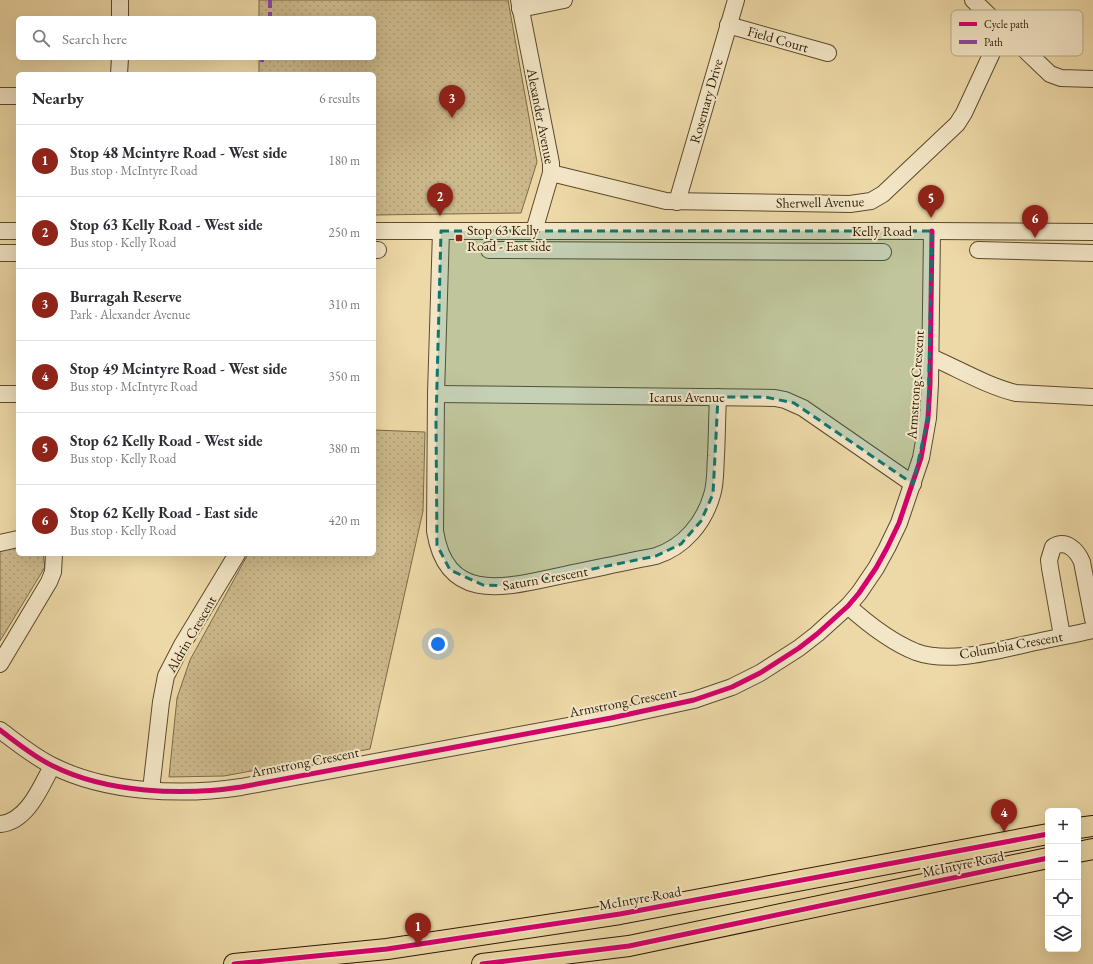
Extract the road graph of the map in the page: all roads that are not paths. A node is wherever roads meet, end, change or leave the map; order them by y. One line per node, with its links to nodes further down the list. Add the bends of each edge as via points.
1 (120, 0): 7 (street)
2 (564, 0): 5 (street)
3 (736, 0): 8 (street, Rosemary Drive)
4 (973, 0): 6 (street)
5 (520, 4): 17 (street, Alexander Avenue)
6 (983, 10)
7 (120, 16)
8 (728, 25): 9 (street, Field Court); 18 (street, Rosemary Drive)
9 (828, 53)
10 (990, 56): 18 (street, Sherwell Avenue, via 957,124 876,198 850,204)
11 (1032, 56): 14 (street, via 1054,76)
12 (120, 60): 13 (street)
13 (119, 72)
14 (1093, 79)
15 (0, 96): 16 (street)
16 (16, 96)
17 (551, 172): 18 (street, Sherwell Avenue, via 648,198); 24 (street, Alexander Avenue)
18 (677, 202)
19 (672, 230): 24 (street, Kelly Road); 25 (street, Kelly Road); 29 (street)
20 (0, 231): 21 (street)
21 (16, 231)
22 (376, 231): 23 (street, Kelly Road)
23 (441, 231): 24 (street, Kelly Road); 37 (street, Saturn Crescent)
24 (534, 231)
25 (932, 231): 26 (street, Kelly Road); 34 (street, Armstrong Crescent)
26 (1093, 232)
27 (489, 250): 29 (street, Kelly Road)
28 (978, 250): 33 (street)
29 (671, 251): 31 (street, Kelly Road)
30 (16, 252): 32 (street)
31 (883, 252)
32 (0, 253)
33 (1093, 253)
34 (932, 357): 39 (street, via 1016,393); 40 (street, Armstrong Crescent, via 928,418 921,458)
35 (0, 394): 36 (street)
36 (16, 394)
37 (436, 394): 38 (street, Icarus Avenue); 38 (street, Saturn Crescent, via 437,545 450,570 458,576 474,584 497,587 656,556 681,544 701,520 713,494)
38 (718, 397): 40 (street, Icarus Avenue, via 775,398 794,403)
39 (1093, 397)
40 (913, 484): 45 (street, Armstrong Crescent, via 887,548 867,582)
41 (16, 539): 42 (street)
42 (0, 543)
43 (54, 556): 49 (street, via 53,572 49,582)
44 (236, 556): 52 (street, Aldrin Crescent, via 166,676)
45 (848, 606): 48 (street, Columbia Crescent, via 873,627 898,643 928,655 977,653); 52 (street, Armstrong Crescent, via 799,648 760,673 732,687 694,700 241,787 189,792)
46 (1093, 619): 48 (street, via 1079,554 1068,545 1053,547 1049,560)
47 (1093, 630): 48 (street, Columbia Crescent)
48 (1062, 636)
49 (0, 664)
50 (0, 730): 51 (street, Armstrong Crescent)
51 (52, 766): 52 (street, Armstrong Crescent, via 109,784); 53 (street, via 24,812 11,822)
52 (151, 790)
53 (0, 824)
54 (1093, 826): 55 (main road)
55 (1081, 828)
56 (1045, 835): 60 (main road, McIntyre Road, via 620,914 387,949)
57 (1093, 849): 58 (main road)
58 (1081, 851)
59 (1045, 859): 61 (main road, McIntyre Road, via 630,946)
60 (234, 964)
61 (482, 964)

